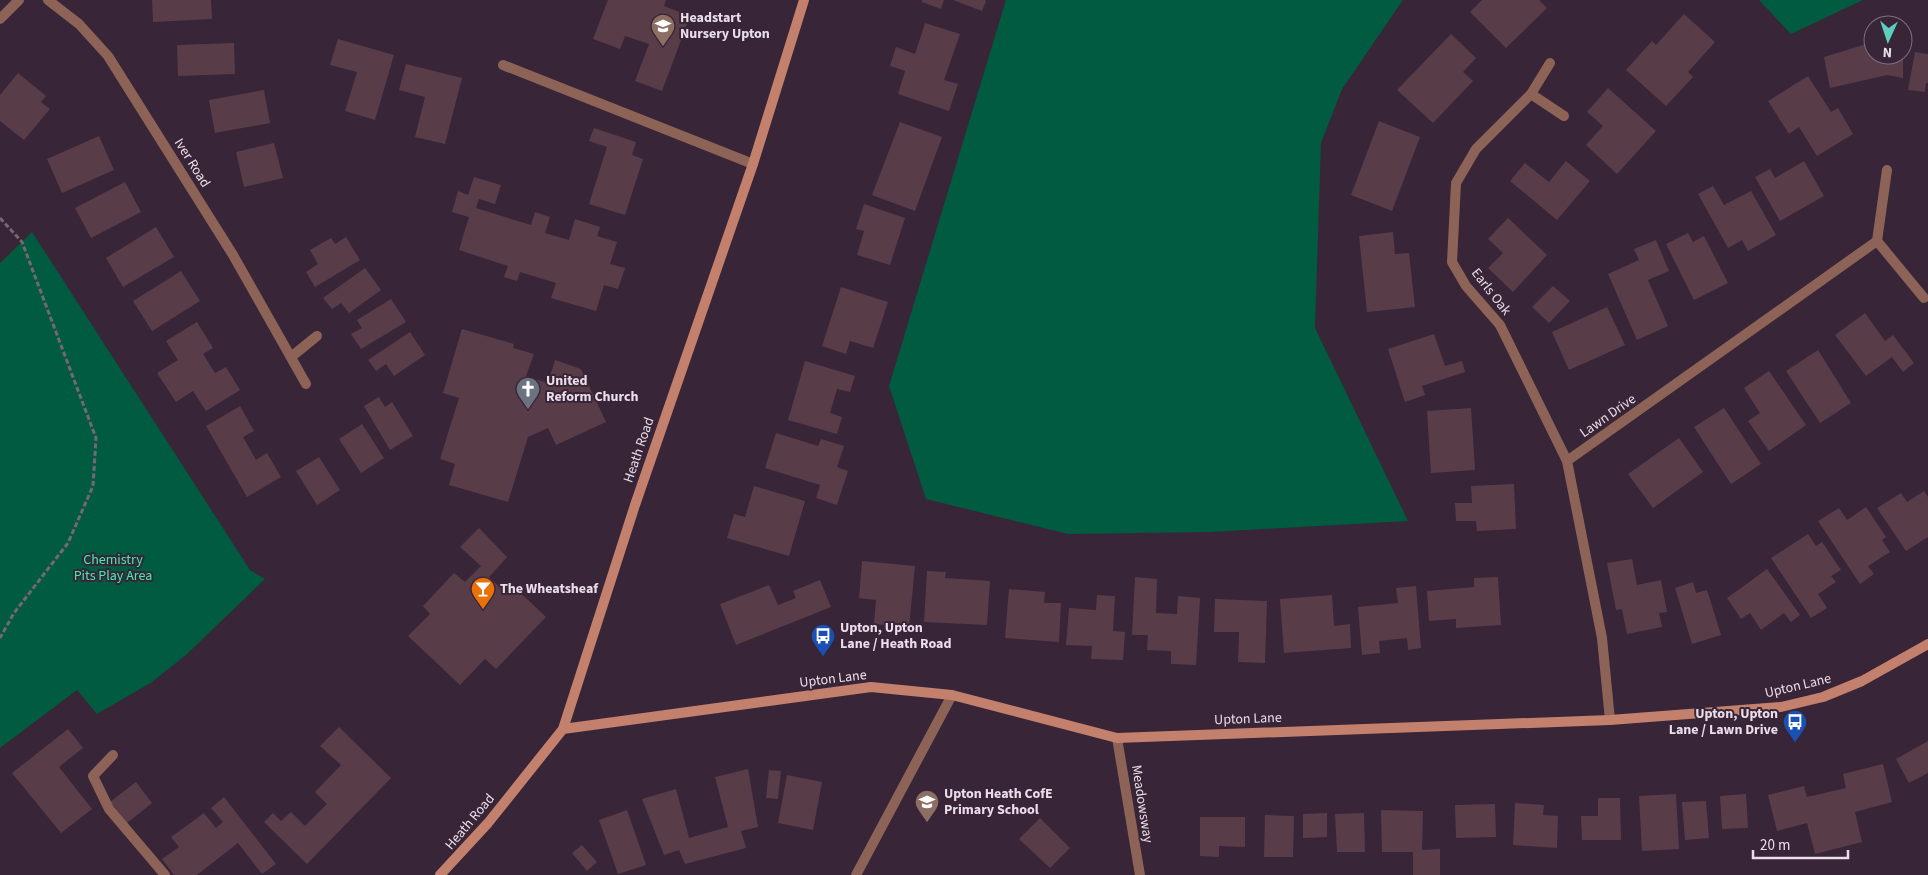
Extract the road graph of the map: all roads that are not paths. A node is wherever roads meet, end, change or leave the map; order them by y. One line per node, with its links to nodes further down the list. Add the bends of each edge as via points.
1 (19, 0): 4 (street)
2 (48, 0): 14 (street, Iver Road, via 79,24 108,56 233,255)
3 (804, 0): 9 (street, Heath Road)
4 (0, 19)
5 (1550, 63): 7 (street, Earls Oak)
6 (503, 65): 9 (street)
7 (1531, 94): 8 (street); 16 (street, Earls Oak, via 1476,149 1456,183 1452,262 1466,286 1500,325)
8 (1564, 116)
9 (753, 164): 20 (street, Heath Road, via 635,505)
10 (1886, 170): 11 (street)
11 (1878, 241): 12 (street); 16 (street, Lawn Drive)
12 (1924, 298)
13 (317, 336): 14 (street)
14 (291, 357): 15 (street, Iver Road)
15 (306, 384)
16 (1567, 461): 19 (street, via 1602,638)
17 (1928, 644): 19 (street, Upton Lane, via 1862,681 1815,699 1781,707)
18 (952, 695): 20 (street, Upton Lane, via 871,687); 21 (street, Upton Lane); 25 (street)
19 (1610, 720): 21 (street, Upton Lane)
20 (563, 729): 24 (street, Heath Road, via 488,823)
21 (1117, 738): 26 (street, Meadowsway)
22 (114, 754): 23 (street, via 93,776 109,809)
23 (165, 875)
24 (440, 875)
25 (856, 875)
26 (1140, 875)

